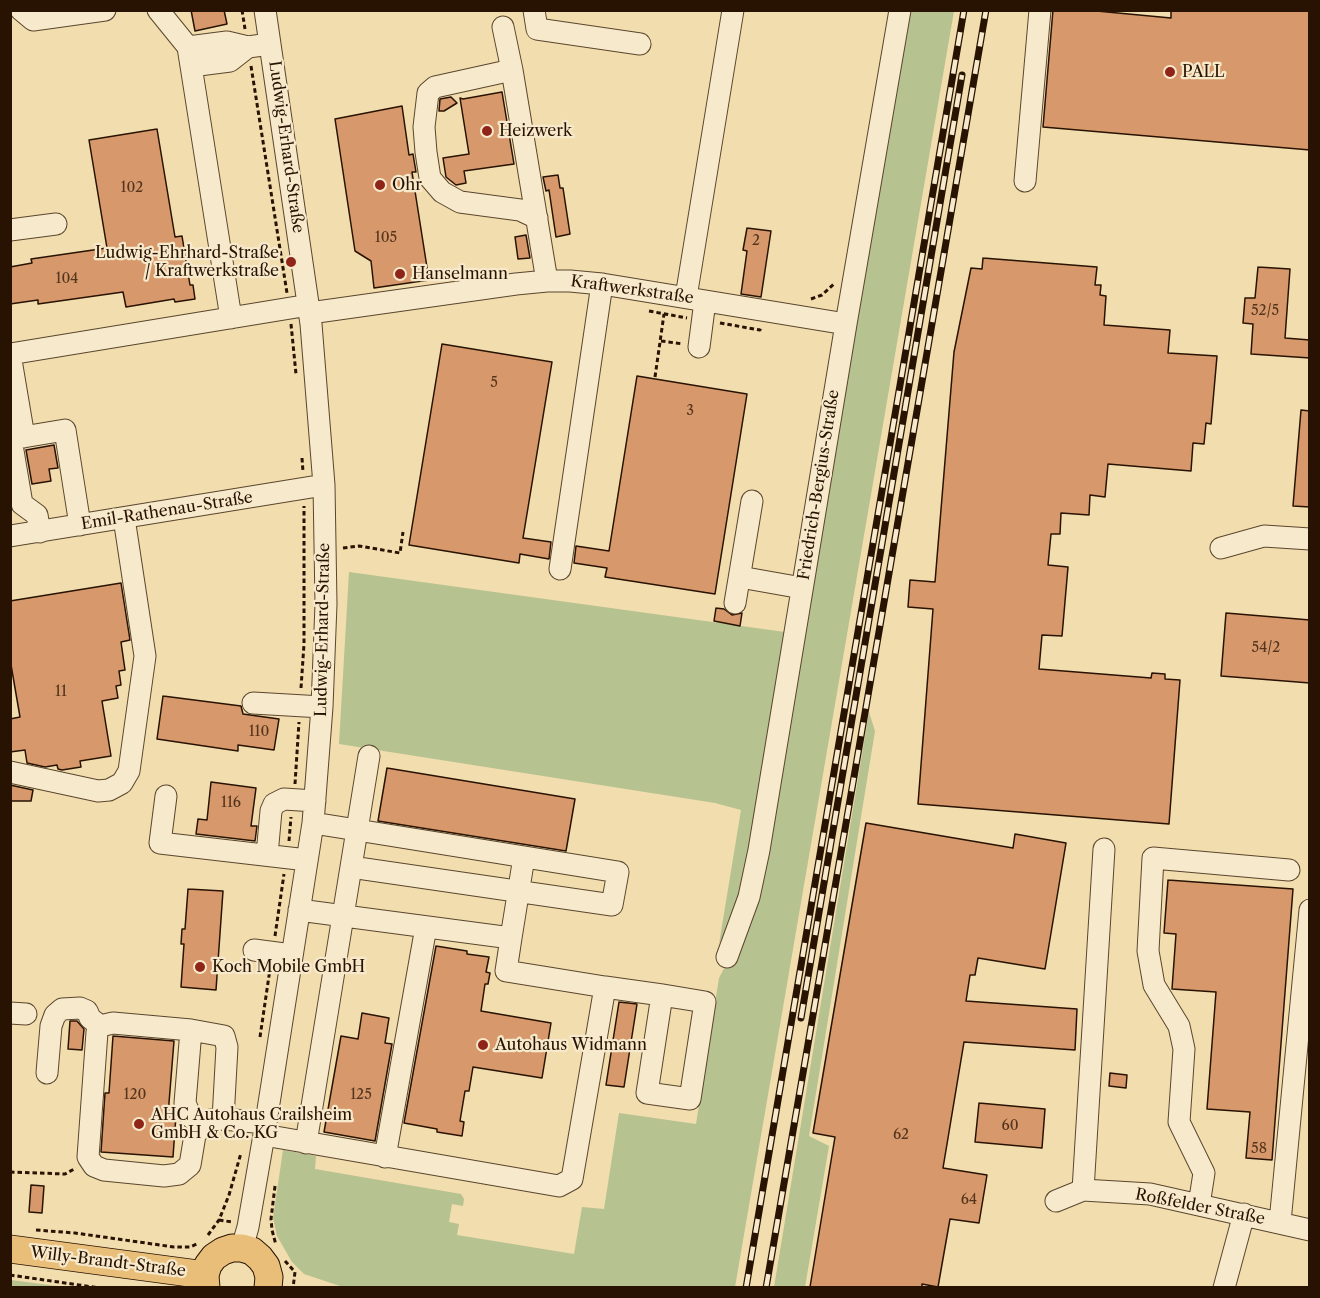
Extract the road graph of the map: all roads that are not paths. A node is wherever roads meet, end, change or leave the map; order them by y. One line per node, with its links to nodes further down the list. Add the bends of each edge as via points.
1 (21, 10): 2 (street, via 33,20)
2 (105, 10)
3 (158, 10): 12 (street)
4 (265, 10): 10 (street, Ludwig-Erhard-Straße)
5 (534, 10): 11 (street, via 537,29)
6 (733, 10): 20 (street)
7 (900, 10): 23 (street, Friedrich-Bergius-Straße)
8 (1040, 10): 14 (street)
9 (503, 27): 13 (street)
10 (270, 44): 12 (street, via 248,47 230,61); 21 (street, Ludwig-Erhard-Straße)
11 (640, 44)
12 (190, 56): 22 (street)
13 (512, 70): 15 (street); 15 (street, via 435,87 428,93 424,127 430,178 442,192 460,202 520,210)
14 (1025, 181)
15 (537, 218): 18 (street)
16 (56, 224): 17 (street)
17 (10, 230)
18 (547, 281): 19 (street, Kraftwerkstraße); 21 (street, Kraftwerkstraße, via 426,304)
19 (603, 284): 20 (street, Kraftwerkstraße); 34 (street)
20 (696, 299): 23 (street, Kraftwerkstraße); 24 (street)
21 (303, 309): 22 (street, Kraftwerkstraße); 26 (street, Ludwig-Erhard-Straße)
22 (231, 318): 25 (street, Kraftwerkstraße, via 10,354)
23 (846, 324): 36 (street, Friedrich-Bergius-Straße)
24 (699, 347)
25 (24, 437): 29 (street, via 65,430); 30 (street, via 11,439 21,504 37,515)
26 (314, 487): 28 (street, Emil-Rathenau-Straße); 39 (street, Ludwig-Erhard-Straße, via 326,604)
27 (752, 501): 35 (street)
28 (124, 518): 29 (street, Emil-Rathenau-Straße); 41 (street, via 146,656 129,771 122,783 98,791)
29 (80, 525): 30 (street, Emil-Rathenau-Straße)
30 (40, 532): 31 (street, Emil-Rathenau-Straße)
31 (10, 536)
32 (1310, 539): 33 (street, via 1264,536)
33 (1221, 548)
34 (560, 569)
35 (740, 577): 36 (street); 37 (street)
36 (802, 588): 60 (street, Friedrich-Bergius-Straße, via 759,850 749,897)
37 (735, 603)
38 (253, 703): 39 (street)
39 (322, 707): 43 (street, Ludwig-Erhard-Straße)
40 (369, 756): 45 (street)
41 (10, 772)
42 (166, 796): 47 (street, via 159,843)
43 (315, 801): 44 (street, Ludwig-Erhard-Straße); 47 (street, via 284,799 274,804)
44 (313, 823): 45 (street); 49 (street, Ludwig-Erhard-Straße)
45 (357, 830): 48 (street); 50 (street)
46 (1104, 849): 71 (street)
47 (267, 855): 49 (street)
48 (524, 857): 52 (street); 52 (street, via 618,872 612,905)
49 (307, 860): 53 (street, Ludwig-Erhard-Straße)
50 (351, 867): 52 (street); 55 (street)
51 (1289, 870): 73 (street, via 1153,858 1148,951 1154,985 1179,1026 1184,1049 1179,1122 1204,1173)
52 (519, 891): 57 (street)
53 (299, 910): 55 (street); 59 (street, Ludwig-Erhard-Straße)
54 (1310, 910): 75 (street)
55 (344, 916): 56 (street); 69 (street)
56 (426, 927): 57 (street); 70 (street)
57 (511, 938): 61 (street, via 506,970)
58 (254, 950): 59 (street)
59 (292, 955): 68 (street, Ludwig-Erhard-Straße)
60 (727, 957)
61 (605, 987): 62 (street); 70 (street, via 572,1179 559,1186)
62 (662, 995): 62 (street, via 705,1002 690,1099 647,1093)
63 (100, 1026): 64 (street, via 113,1023); 65 (street, via 80,1008 62,1009 55,1015); 67 (street, via 88,1157 94,1166 164,1176 178,1174 190,1165 195,1135)
64 (191, 1030): 66 (street, via 220,1034 227,1040); 67 (street, via 185,1103 191,1117)
65 (47, 1073)
66 (223, 1119): 67 (street); 68 (street)
67 (202, 1126)
68 (265, 1129): 69 (street); 77 (street, Ludwig-Erhard-Straße)
69 (306, 1143): 70 (street)
70 (385, 1156)
71 (1083, 1190): 72 (street, Roßfelder Straße); 73 (street, Roßfelder Straße, via 1150,1194)
72 (1056, 1202)
73 (1199, 1204): 74 (street, Roßfelder Straße)
74 (1244, 1214): 75 (street, Roßfelder Straße); 81 (street)
75 (1280, 1222): 76 (street, Roßfelder Straße)
76 (1310, 1230)
77 (242, 1248): 79 (main road, via 232,1248 214,1257 208,1265); 80 (main road, via 252,1251 266,1266)
78 (10, 1249): 79 (main road, Willy-Brandt-Straße, via 179,1270)
79 (206, 1281)
80 (270, 1287)
81 (1224, 1287)

